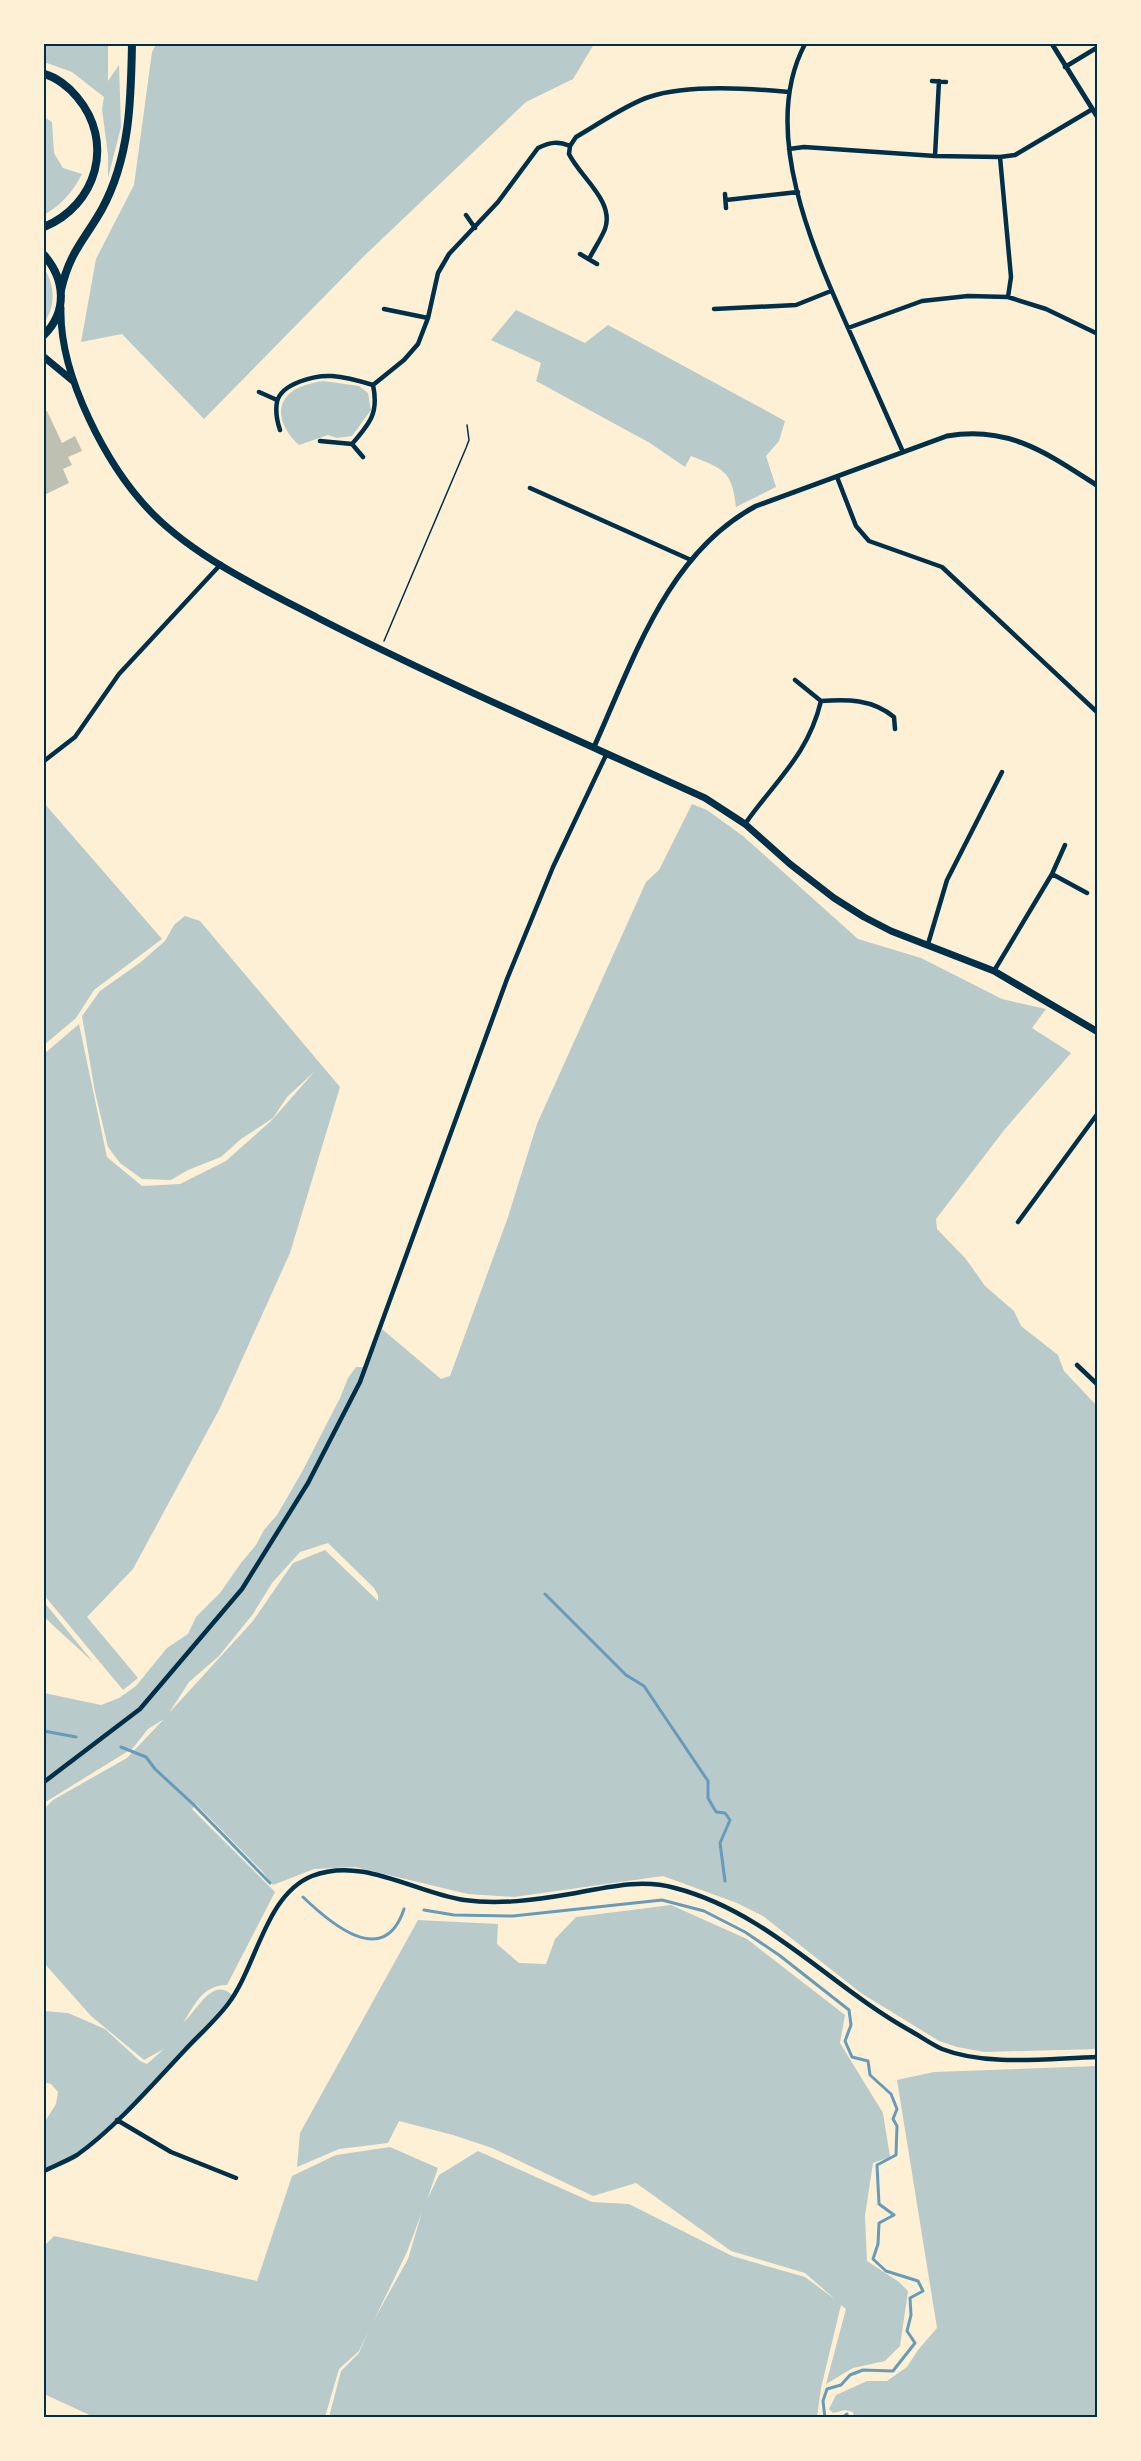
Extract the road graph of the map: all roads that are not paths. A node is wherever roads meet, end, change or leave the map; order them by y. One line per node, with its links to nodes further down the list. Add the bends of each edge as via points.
1 (132, 44): 28 (highway, via 128,136 117,177 67,266)
2 (805, 44): 10 (street, via 796,60)
3 (1052, 44): 5 (street)
4 (1098, 47): 5 (street)
5 (1065, 68): 11 (street)
6 (44, 74): 22 (highway, via 61,82 86,107 98,138 94,173 86,193)
7 (932, 81): 8 (street)
8 (939, 81): 9 (street); 15 (street)
9 (946, 82)
10 (789, 92): 13 (street, via 687,89 647,97 576,137); 14 (street)
11 (1091, 110): 12 (street); 16 (street, via 1015,155)
12 (1098, 118)
13 (570, 146): 23 (street, via 560,142 538,148); 26 (street, via 572,160 603,204 607,217)
14 (789, 148): 15 (street); 17 (street)
15 (935, 156): 16 (street)
16 (1000, 157): 30 (street, via 1011,277)
17 (798, 192): 19 (street); 29 (street)
18 (725, 194): 19 (street)
19 (726, 200): 20 (street)
20 (726, 208)
21 (466, 215): 23 (street)
22 (44, 227)
23 (475, 228): 34 (street, via 449,254 438,273)
24 (44, 255): 28 (highway)
25 (580, 255): 26 (street)
26 (589, 259): 27 (street)
27 (597, 264)
28 (62, 290): 31 (highway)
29 (831, 291): 33 (street, via 796,304); 35 (street)
30 (1008, 297): 35 (street, via 922,301); 36 (street, via 1046,309)
31 (61, 306): 37 (highway); 39 (main road, via 60,330)
32 (384, 309): 34 (street)
33 (714, 309)
34 (428, 318): 40 (street, via 418,344)
35 (848, 328): 46 (street)
36 (1098, 334)
37 (44, 335)
38 (44, 357): 39 (main road)
39 (73, 381): 52 (main road, via 99,437 139,498 180,537)
40 (373, 385): 42 (street, via 320,376 296,384); 45 (street, via 375,409)
41 (259, 392): 42 (street)
42 (277, 400): 43 (street)
43 (280, 430)
44 (320, 441): 45 (street)
45 (352, 444): 47 (street)
46 (903, 452): 48 (street); 49 (street, via 947,436 987,433 1022,442)
47 (363, 457)
48 (837, 477): 51 (street, via 733,518); 55 (street, via 856,526 869,541 942,567)
49 (1098, 486)
50 (530, 489): 51 (street)
51 (690, 560): 57 (street, via 648,629)
52 (221, 564): 57 (main road, via 381,650); 59 (street, via 120,675 75,736)
53 (795, 680): 54 (street)
54 (821, 701): 56 (street, via 854,699 870,704 894,717); 61 (street, via 815,725 800,753)
55 (1098, 714)
56 (895, 729)
57 (594, 747): 58 (main road)
58 (607, 753): 61 (main road, via 705,798); 72 (street, via 553,867 507,979 360,1382 308,1483 242,1589 140,1709)
59 (44, 761)
60 (1002, 772): 65 (street, via 947,880)
61 (746, 824): 65 (main road, via 834,898 891,931)
62 (1065, 845): 63 (street)
63 (1052, 874): 64 (street); 66 (street)
64 (1087, 893)
65 (928, 944): 66 (main road)
66 (994, 972): 67 (main road)
67 (1098, 1032)
68 (1098, 1113): 69 (street)
69 (1018, 1222)
70 (1077, 1365): 71 (street)
71 (1098, 1385)
72 (44, 1782)
73 (1098, 2057): 74 (street, via 984,2059 942,2049 849,1991 763,1926 677,1888 650,1883 608,1886 512,1903 463,1900 364,1871 338,1872 316,1874 296,1884 274,1910 228,2003)
74 (117, 2120): 75 (street, via 76,2155); 76 (street, via 171,2152)
75 (44, 2171)
76 (236, 2178)

